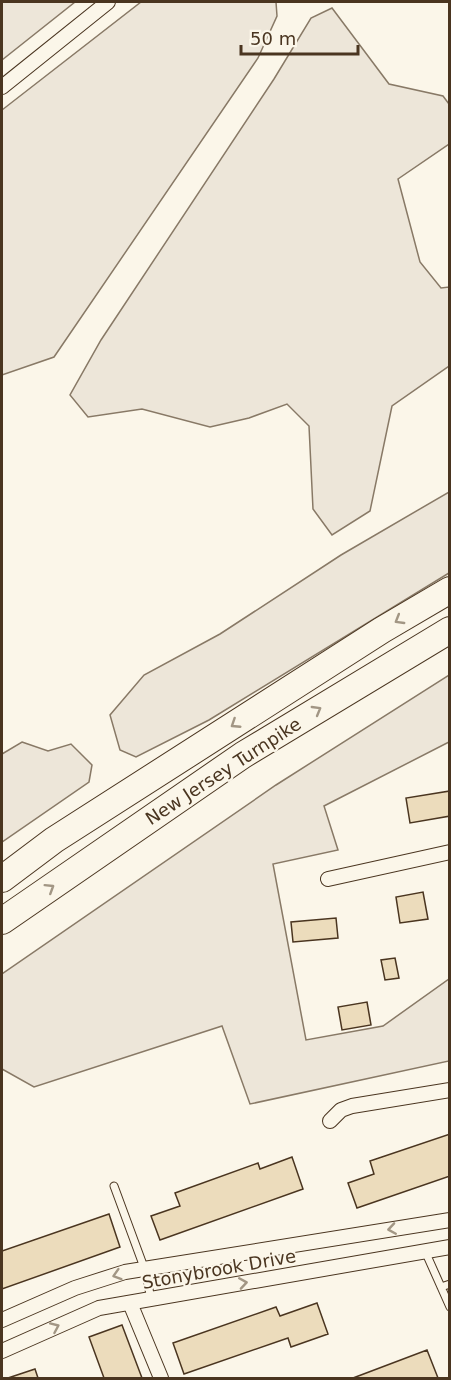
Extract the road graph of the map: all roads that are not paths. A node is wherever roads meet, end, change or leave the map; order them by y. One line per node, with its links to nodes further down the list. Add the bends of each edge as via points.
1 (108, 2): 2 (street)
2 (2, 87)
3 (450, 590): 6 (highway, New Jersey Turnpike, one-way to 6, via 54,840)
4 (450, 630): 8 (highway, New Jersey Turnpike, one-way to 4, via 243,755)
5 (450, 852): 7 (street)
6 (2, 879)
7 (328, 879)
8 (2, 921)
9 (450, 1090): 10 (street, via 352,1106)
10 (330, 1121)
11 (114, 1186): 15 (lane)
12 (450, 1220): 15 (street, Stonybrook Drive, one-way to 15)
13 (450, 1247): 14 (street, Stonybrook Drive)
14 (425, 1251): 17 (lane); 18 (street, Stonybrook Drive, one-way to 14)
15 (145, 1270): 18 (lane); 21 (street, Stonybrook Drive, one-way to 21, via 124,1272 75,1288)
16 (450, 1284): 17 (lane)
17 (441, 1287): 20 (lane)
18 (151, 1299): 19 (street, Stonybrook Drive)
19 (130, 1303): 22 (street, Stonybrook Drive, one-way to 19, via 99,1308); 23 (street)
20 (450, 1307)
21 (2, 1320)
22 (2, 1351)
23 (161, 1378)

